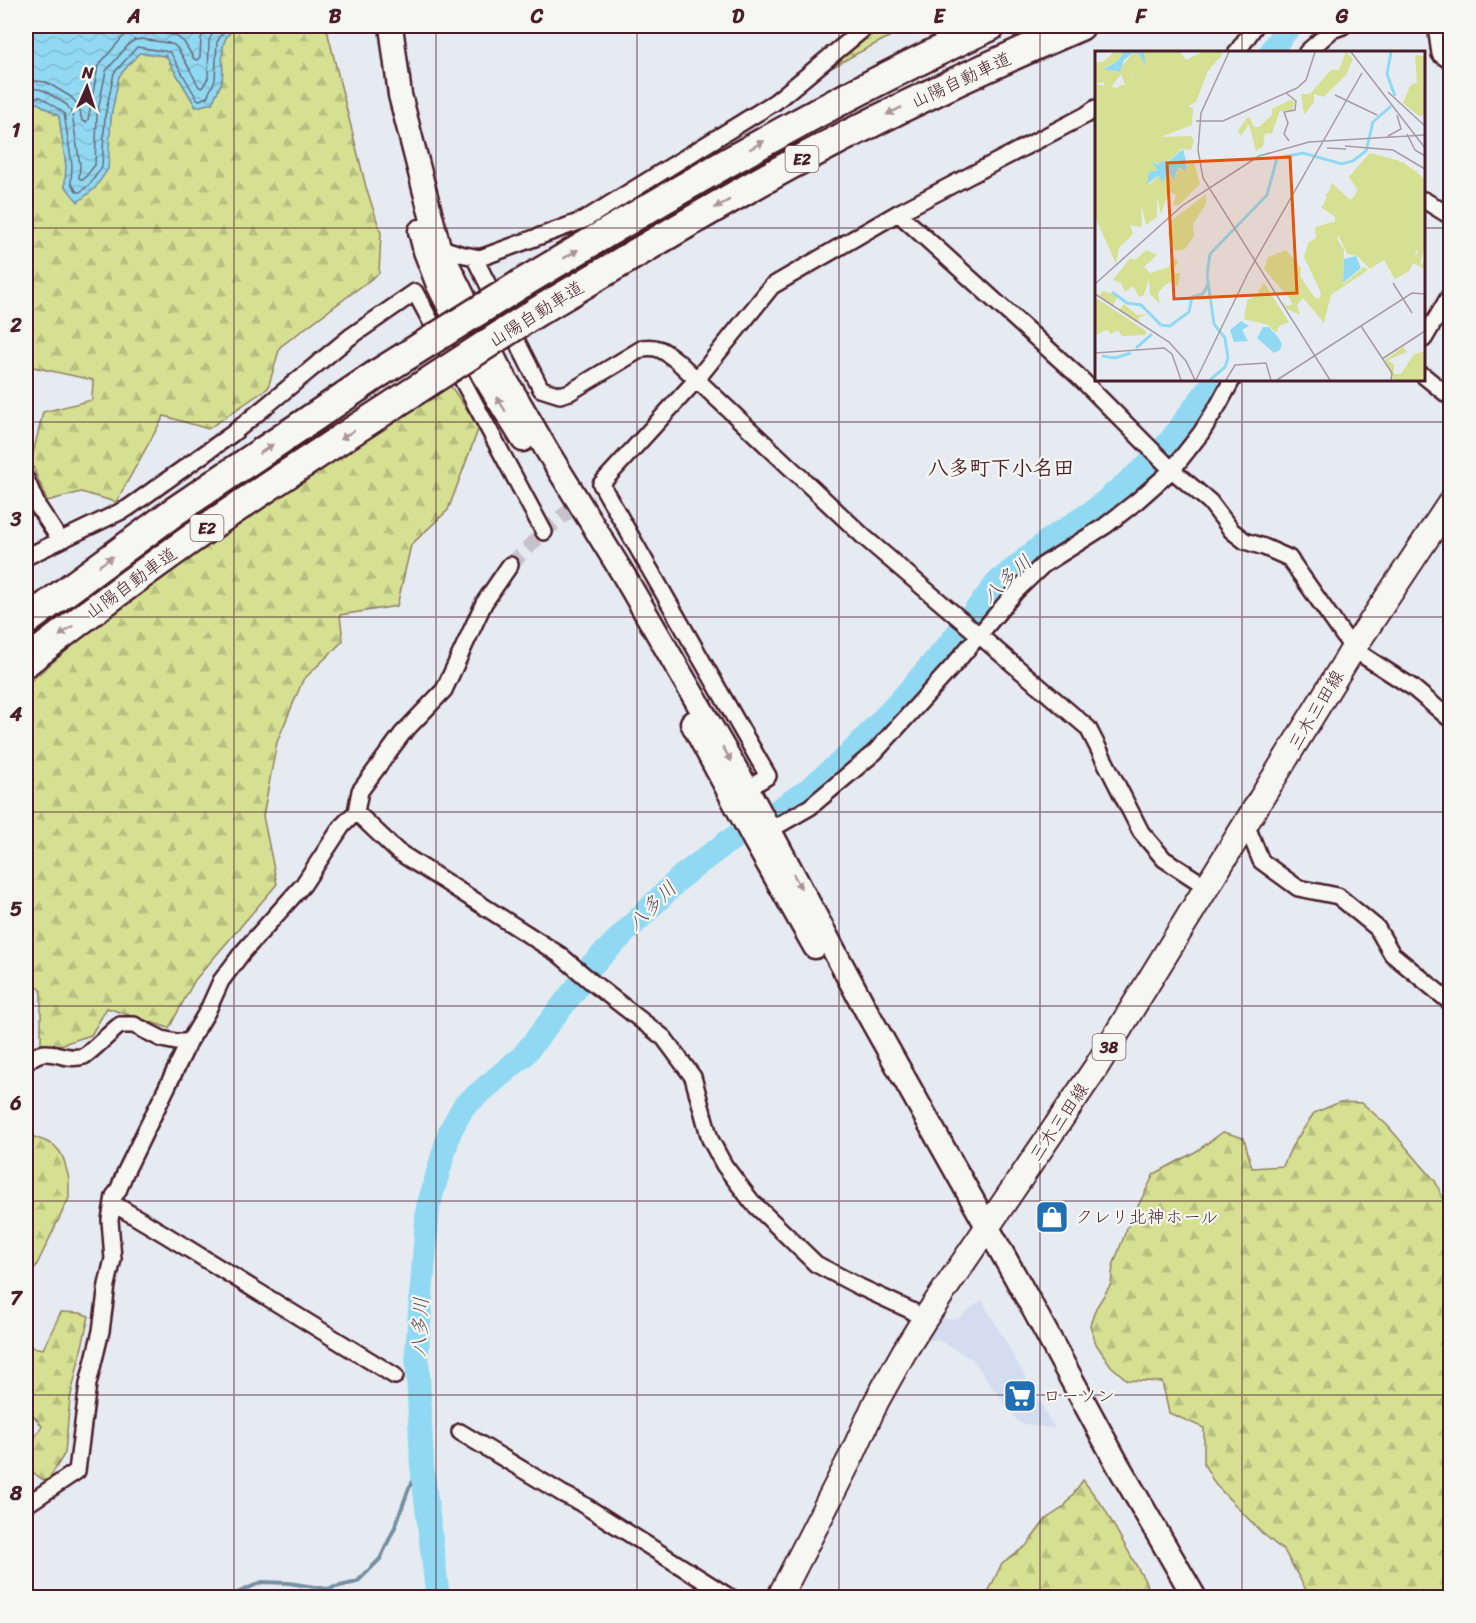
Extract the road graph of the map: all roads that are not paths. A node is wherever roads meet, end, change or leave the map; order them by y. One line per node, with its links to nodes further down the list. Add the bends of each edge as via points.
1 (377, 26): 36 (street, one-way to 1, via 483,375 438,285 425,251 387,103)
2 (391, 26): 16 (street, via 400,95)
3 (867, 26): 17 (street, via 775,102 584,220)
4 (991, 26): 31 (highway, 山陽自動車道 / E2, one-way to 4, bridge, via 175,511 379,373 521,284 776,135)
5 (1080, 26): 34 (highway, 山陽自動車道 / E2, one-way to 34, bridge, via 890,113 790,165 535,313 194,537)
6 (1255, 26): 9 (street)
7 (1343, 26): 10 (street, via 1332,30)
8 (1436, 26): 11 (street, via 1440,54)
9 (1237, 51)
10 (1308, 51)
11 (1450, 61)
12 (1095, 109): 14 (street)
13 (1425, 201): 15 (street)
14 (898, 213): 21 (street, via 772,286); 24 (street, via 1078,376)
15 (1450, 216)
16 (439, 247): 17 (street); 36 (street, one-way to 36, via 498,366 623,574)
17 (474, 257): 21 (street, via 541,388 560,395 570,392 643,348 654,347 676,360)
18 (1450, 295): 19 (street)
19 (1425, 337)
20 (1425, 377): 23 (street)
21 (697, 380): 32 (street, via 864,537); 36 (street, via 601,484 768,776)
22 (1232, 381): 24 (street, via 1201,433)
23 (1450, 397)
24 (1172, 470): 32 (street, via 1105,526 1043,565); 33 (street, via 1210,502 1245,542 1289,558)
25 (26, 479): 28 (street, via 37,505)
26 (1450, 503): 33 (main road, 三木三田線 / 38)
27 (544, 532): 28 (street, via 415,292 350,337 232,434 128,508)
28 (60, 540): 29 (street)
29 (26, 557)
30 (510, 565): 37 (street, via 484,603 444,690 402,734 360,791)
31 (26, 621)
32 (979, 634): 39 (street, via 875,752 810,807); 40 (street, via 1088,728 1141,832 1164,859)
33 (1353, 649): 35 (street, via 1412,687); 38 (main road, 三木三田線 / 38)
34 (26, 662)
35 (1450, 719)
36 (741, 794): 39 (street)
37 (356, 812): 42 (street, via 342,826 303,885 221,981); 46 (street, via 397,851 560,955 664,1038 693,1077 710,1139 724,1166 752,1202 816,1264)
38 (1246, 824): 40 (main road, 三木三田線 / 38); 41 (street, via 1261,861 1298,888 1338,896 1377,928 1392,954)
39 (763, 835): 45 (street, via 867,1012)
40 (1207, 887): 45 (main road, 三木三田線 / 38, via 1095,1069)
41 (1450, 1002)
42 (189, 1042): 43 (street, via 162,1039 134,1025 120,1025 86,1055 74,1058 42,1052); 44 (street, via 114,1196)
43 (26, 1063)
44 (114, 1204): 47 (street); 49 (street, via 114,1259 88,1384 77,1471)
45 (984, 1232): 46 (main road, 三木三田線 / 38); 52 (street, via 1126,1507); 53 (street)
46 (924, 1320): 51 (main road, 三木三田線 / 38, via 876,1402)
47 (395, 1376)
48 (460, 1432): 50 (street)
49 (26, 1505)
50 (731, 1598)
51 (779, 1598)
52 (1179, 1598)
53 (1195, 1598)

